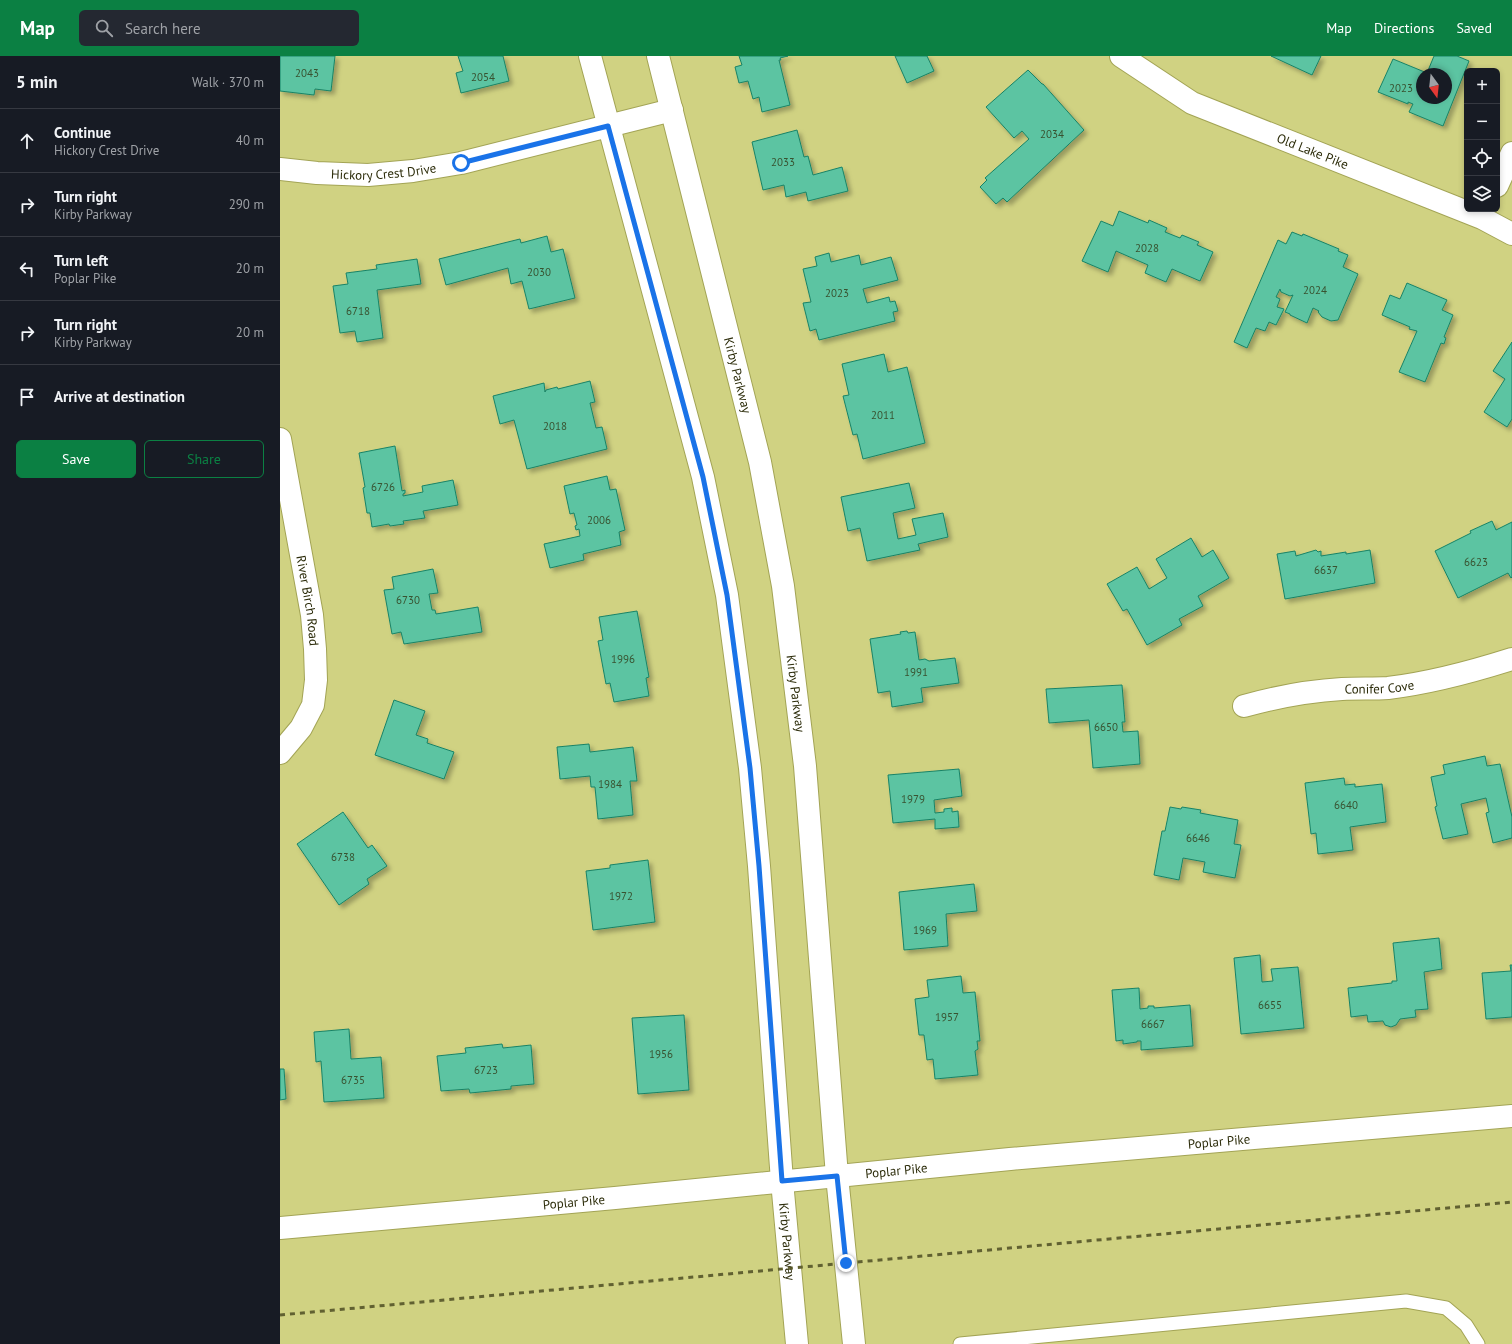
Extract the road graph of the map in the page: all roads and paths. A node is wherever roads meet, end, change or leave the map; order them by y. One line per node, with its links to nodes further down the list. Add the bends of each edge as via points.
1 (590, 56): 5 (main road, Kirby Parkway)
2 (658, 56): 4 (main road, Kirby Parkway)
3 (1121, 56): 9 (main road, Old Lake Pike, via 1192,103)
4 (672, 110): 5 (main road, Hickory Crest Drive); 16 (main road, Kirby Parkway, via 760,462 783,586 805,766)
5 (608, 126): 7 (main road, Hickory Crest Drive, via 461,163 413,171 368,175); 17 (main road, Kirby Parkway, via 703,477 727,595 750,768)
6 (1512, 153): 8 (main road)
7 (280, 169)
8 (1500, 179)
9 (1484, 214): 10 (main road, Old Lake Pike)
10 (1512, 234)
11 (280, 439): 14 (main road, River Birch Road, via 312,615 316,680 312,705 301,728)
12 (1512, 659): 13 (main road, Conifer Cove, via 1427,682 1387,688 1304,693 1274,697)
13 (1244, 706)
14 (280, 753)
15 (1512, 1116): 16 (main road, Poplar Pike)
16 (837, 1176): 17 (main road, Poplar Pike); 20 (main road, Kirby Parkway)
17 (782, 1181): 18 (main road, Poplar Pike); 19 (main road, Kirby Parkway)
18 (280, 1228)
19 (797, 1344)
20 (854, 1344)
21 (960, 1344): 22 (lane, via 1406,1301 1446,1308 1466,1325)
22 (1478, 1344)

